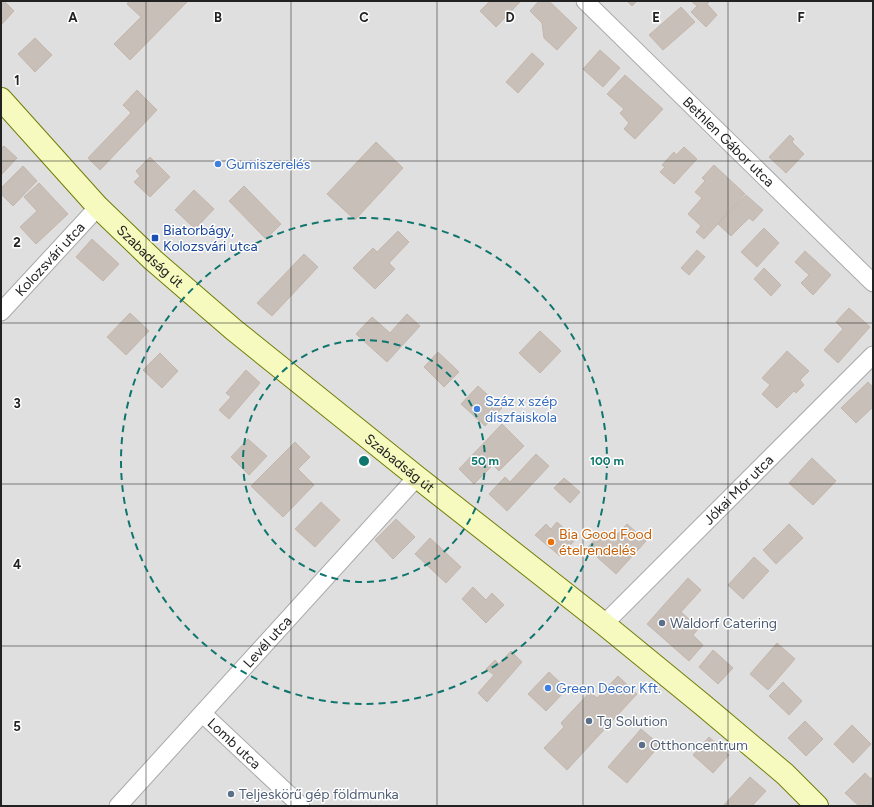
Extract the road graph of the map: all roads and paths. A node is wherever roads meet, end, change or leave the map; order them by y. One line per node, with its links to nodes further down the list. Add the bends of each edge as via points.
1 (585, 1): 4 (street, Bethlen Gábor utca)
2 (1, 99): 3 (main road, Szabadság út)
3 (98, 207): 5 (street, Kolozsvári utca); 7 (main road, Szabadság út, via 153,260 234,330)
4 (873, 283)
5 (1, 312)
6 (873, 355): 8 (street, Jókai Mór utca)
7 (417, 477): 8 (main road, Szabadság út); 9 (street, Levél utca)
8 (604, 624): 12 (main road, Szabadság út, via 785,774)
9 (203, 714): 10 (street, Levél utca); 11 (street, Lomb utca)
10 (118, 806)
11 (301, 806)
12 (817, 806)

